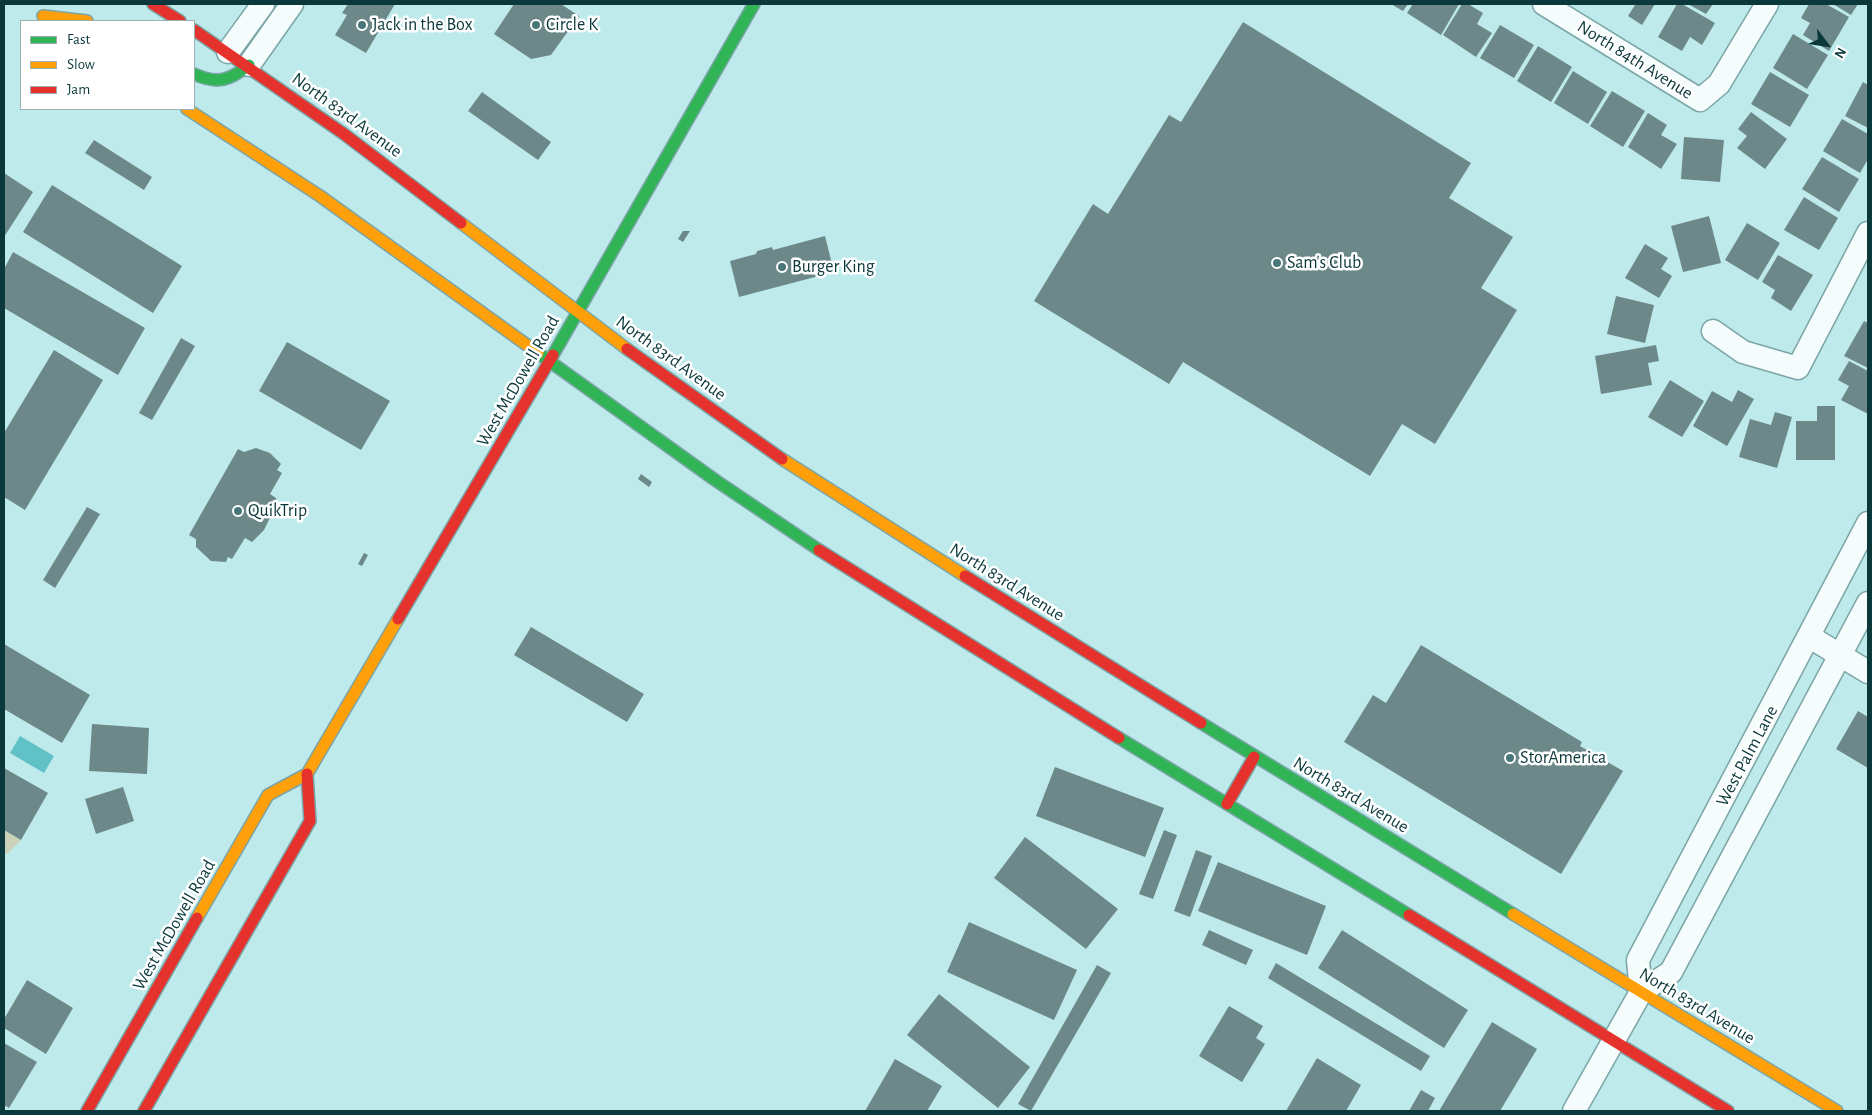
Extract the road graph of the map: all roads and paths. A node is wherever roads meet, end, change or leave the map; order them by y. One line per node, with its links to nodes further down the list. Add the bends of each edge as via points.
1 (153, 4): 10 (main road)
2 (263, 4): 12 (street)
3 (292, 4): 13 (street)
4 (754, 4): 17 (main road, West McDowell Road)
5 (1544, 4): 6 (street, North 84th Avenue, via 1700,100 1719,84)
6 (1767, 4)
7 (31, 8): 8 (main road)
8 (48, 18): 9 (main road)
9 (74, 20)
10 (178, 20)
11 (195, 31): 12 (main road, North 83rd Avenue)
12 (228, 52): 13 (main road, North 83rd Avenue)
13 (248, 65): 14 (main road, via 231,80); 17 (main road, North 83rd Avenue, via 373,155)
14 (195, 74)
15 (189, 110): 19 (main road, via 320,196)
16 (1868, 233): 18 (street, via 1798,368 1743,352)
17 (578, 312): 19 (main road, West McDowell Road); 25 (main road, North 83rd Avenue, via 783,459)
18 (1713, 331)
19 (550, 362): 26 (main road, West McDowell Road); 27 (main road, via 811,545)
20 (1868, 523): 22 (street, West Palm Lane)
21 (1868, 603): 23 (street, West Palm Lane)
22 (1810, 637): 23 (street); 28 (street, West Palm Lane, via 1638,960)
23 (1841, 655): 24 (street); 28 (street, West Palm Lane, via 1671,972)
24 (1868, 672)
25 (1254, 757): 27 (main road); 28 (main road, North 83rd Avenue)
26 (307, 774): 30 (main road, West McDowell Road, via 268,795); 31 (main road, via 310,821)
27 (1227, 804): 29 (main road)
28 (1641, 992): 29 (street, West Palm Lane); 34 (main road, North 83rd Avenue)
29 (1614, 1043): 32 (street, West Palm Lane); 33 (main road)
30 (87, 1111)
31 (144, 1111)
32 (1574, 1111)
33 (1728, 1111)
34 (1836, 1111)

